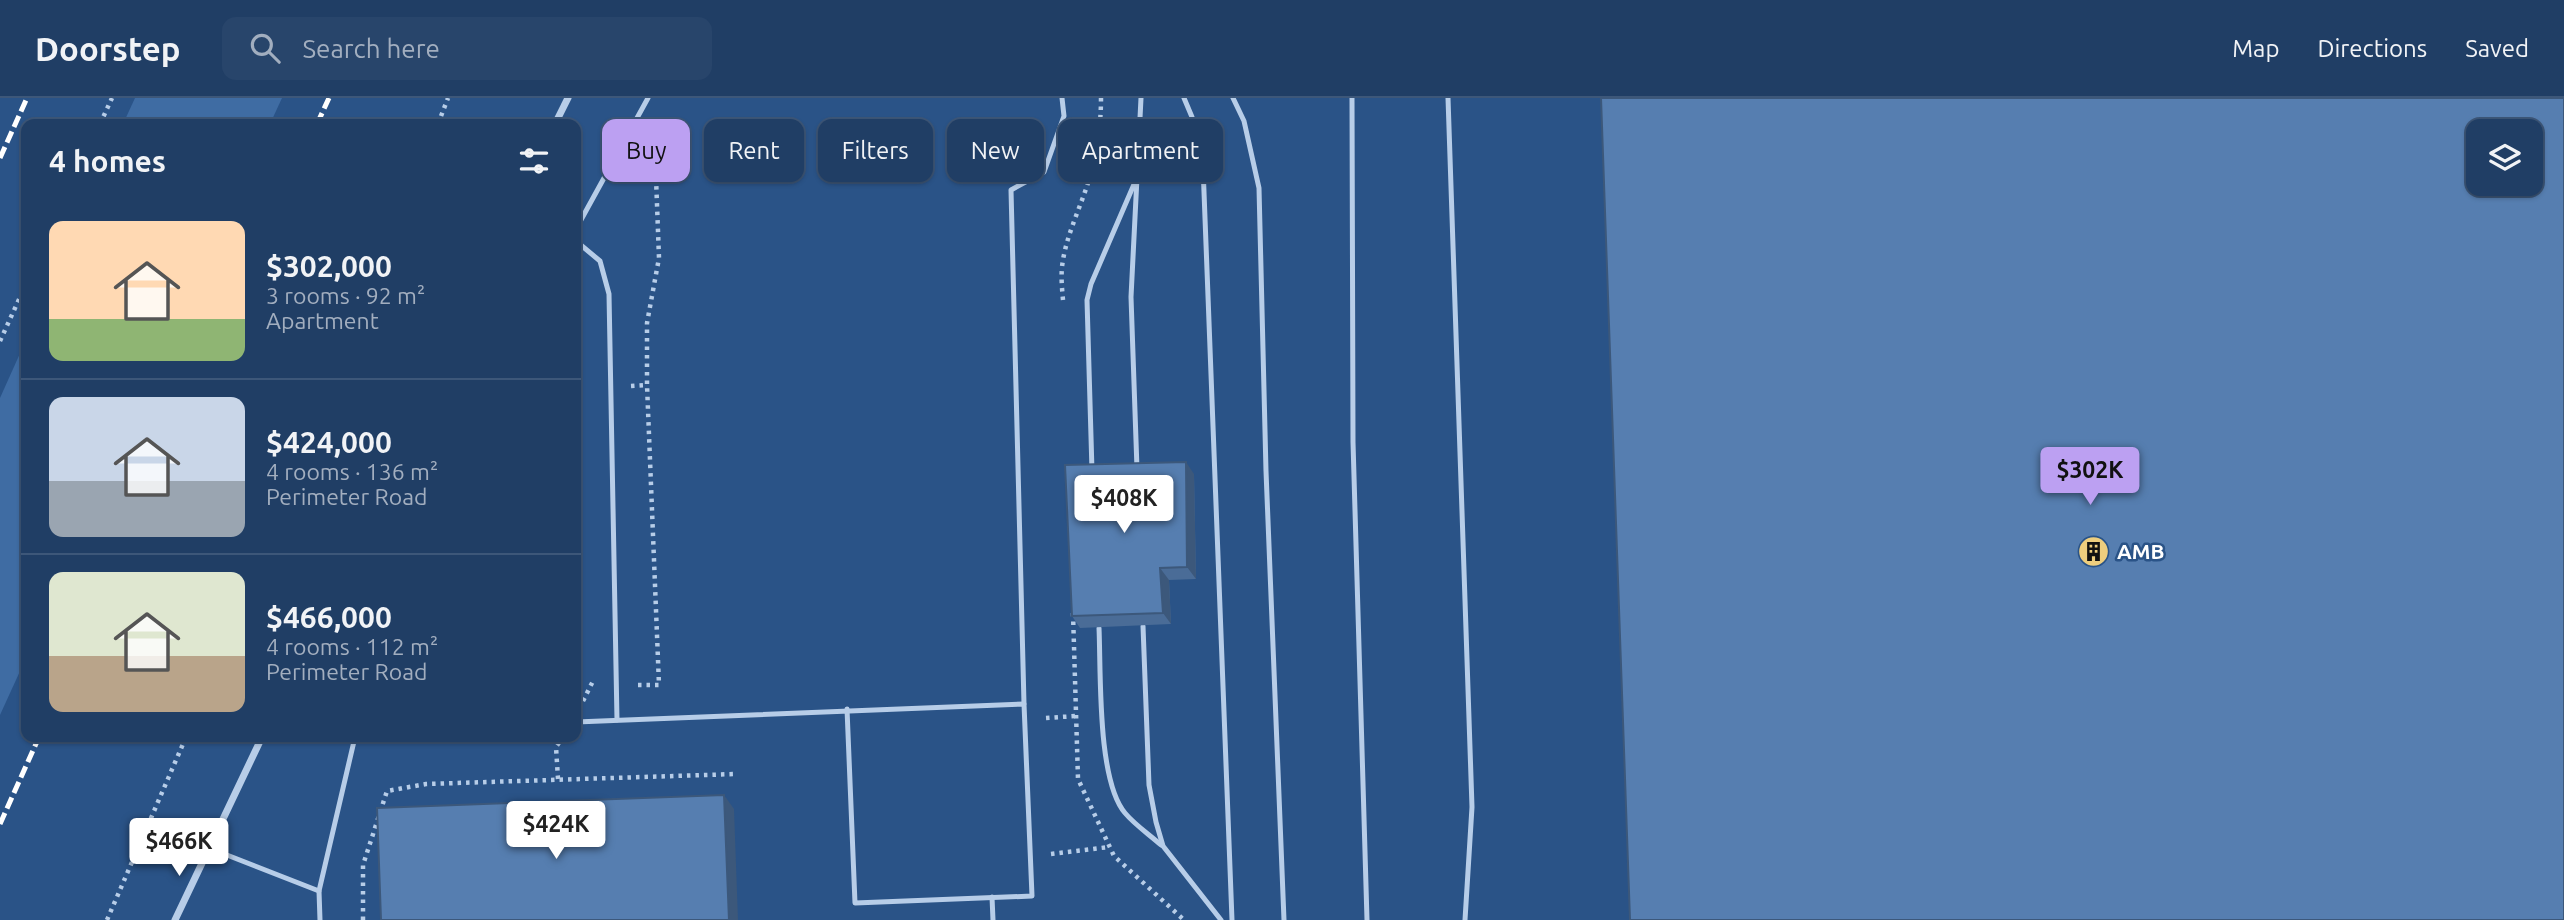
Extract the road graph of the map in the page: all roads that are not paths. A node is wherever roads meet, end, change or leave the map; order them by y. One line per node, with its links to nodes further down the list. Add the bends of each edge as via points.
1 (568, 98): 9 (street)
2 (648, 98): 13 (lane)
3 (1062, 98): 19 (lane, via 1064,116 1044,172 1011,190)
4 (1141, 98): 10 (lane)
5 (1184, 98): 33 (lane, via 1203,166)
6 (1233, 98): 34 (lane, via 1244,121 1259,188)
7 (1352, 98): 35 (lane, via 1353,442)
8 (1448, 98): 36 (lane, via 1472,807)
9 (558, 119)
10 (1140, 119)
11 (1136, 182): 16 (lane, via 1087,300)
12 (1137, 182): 15 (lane, via 1131,297)
13 (581, 220)
14 (581, 245): 21 (lane, via 600,261 609,294)
15 (1137, 475)
16 (1092, 476)
17 (1143, 626): 25 (lane, via 1149,785)
18 (1099, 628): 25 (lane, via 1106,765 1112,790 1124,812)
19 (1024, 704): 20 (lane); 28 (lane, via 1032,896)
20 (846, 709): 21 (lane); 28 (lane, via 855,903)
21 (617, 720): 22 (lane)
22 (581, 722)
23 (260, 742): 26 (street)
24 (354, 742): 27 (lane)
25 (1163, 846): 32 (lane)
26 (209, 848): 27 (lane); 29 (street)
27 (319, 891): 30 (lane)
28 (992, 897): 31 (lane)
29 (175, 920)
30 (320, 920)
31 (993, 920)
32 (1221, 920)
33 (1232, 920)
34 (1284, 920)
35 (1367, 920)
36 (1465, 920)

